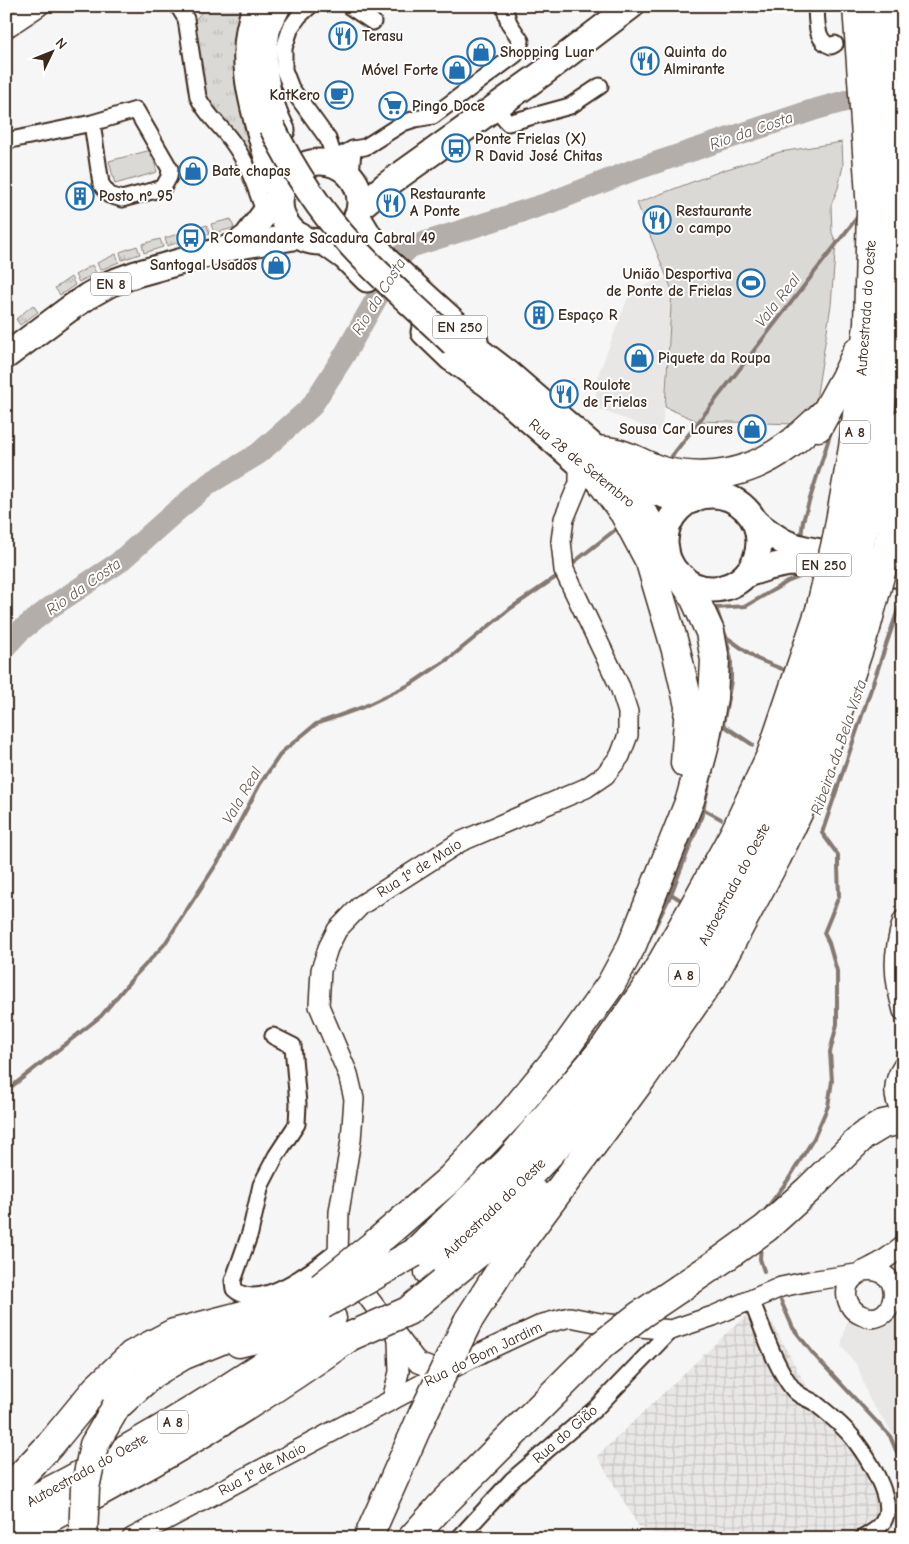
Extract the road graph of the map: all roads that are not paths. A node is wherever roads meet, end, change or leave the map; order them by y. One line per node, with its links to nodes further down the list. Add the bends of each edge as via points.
1 (39, 6): 13 (street)
2 (178, 6): 22 (street, via 186,20 198,97)
3 (256, 6): 22 (main road, via 250,20 246,64)
4 (266, 6): 28 (main road, bridge, via 254,56 256,77 261,99 282,146 308,189 353,247)
5 (278, 6): 28 (main road, via 267,31 265,75 268,95 279,124 314,185 358,241)
6 (310, 6): 20 (street, via 292,27 284,48 284,70 291,88 328,139 332,151)
7 (349, 6): 12 (street)
8 (504, 6): 19 (street, via 509,24 521,41 515,55 433,116 403,123 365,146)
9 (631, 6): 16 (main road)
10 (816, 6): 14 (street, via 822,40 831,46)
11 (870, 11): 23 (highway, Autoestrada do Oeste / A 8)
12 (373, 22)
13 (6, 28)
14 (835, 44)
15 (600, 86): 16 (street, via 570,106 508,123)
16 (495, 108): 21 (main road, via 385,186)
17 (92, 123): 17 (street, via 102,184 109,195 122,199 163,188 170,169 136,110); 18 (street)
18 (6, 141)
19 (353, 149): 20 (street); 21 (street)
20 (326, 161): 21 (main road, via 342,168); 22 (main road, via 312,162 296,170 284,183)
21 (356, 196): 25 (main road, via 352,226 344,234); 30 (main road, EN 250, via 370,239 387,261 489,352)
22 (275, 201): 24 (main road, via 290,228); 26 (main road, via 247,237)
23 (882, 204): 27 (highway, Autoestrada do Oeste / A 8); 39 (highway, Autoestrada do Oeste / A 8, via 895,253 878,453)
24 (300, 236): 25 (main road); 26 (main road)
25 (324, 242): 30 (main road, EN 250, via 345,257 451,358)
26 (233, 247): 29 (main road, EN 8, via 111,284 81,300)
27 (868, 325): 31 (highway); 39 (highway, Autoestrada do Oeste / A 8, via 853,448)
28 (456, 339): 30 (main road)
29 (6, 356)
30 (499, 380): 33 (main road, Rua 28 de Setembro / EN 250)
31 (826, 412): 33 (highway, via 789,445 764,460 742,470 716,476 660,470 618,453); 36 (highway, via 810,442 772,474 752,484)
32 (903, 424): 37 (highway)
33 (588, 457): 35 (main road, Rua 28 de Setembro / EN 250); 36 (main road, Rua 28 de Setembro / EN 250, via 648,490 672,498); 55 (street, Rua 1º de Maio, via 564,519 560,541 564,570 615,675 628,712 628,735 620,756 605,775 586,788 460,842 361,905 337,930 321,970 319,1006 348,1074 354,1099)
34 (903, 480): 37 (highway)
35 (602, 483): 40 (main road, Rua 28 de Setembro / EN 250, via 636,505 648,518); 46 (highway, via 624,513 650,562 676,650 689,706)
36 (704, 497): 38 (main road, EN 250, via 732,500); 40 (main road, via 680,508 671,520 666,534)
37 (894, 508): 41 (highway)
38 (755, 522): 41 (main road, EN 250, via 790,546); 42 (main road, via 759,549)
39 (849, 541): 45 (highway, Autoestrada do Oeste / A 8, bridge)
40 (666, 549): 44 (main road, EN 250, via 669,560)
41 (895, 555): 45 (highway, bridge)
42 (747, 574): 43 (main road, EN 250, via 790,563); 44 (main road, EN 250, via 723,588 708,589)
43 (903, 575)
44 (682, 578): 46 (highway, via 710,632 715,660 713,698 704,748)
45 (843, 619): 51 (highway, via 817,773 777,857 712,978); 57 (highway, Autoestrada do Oeste / A 8, via 791,767 756,846 716,923 677,986 577,1123 527,1178)
46 (681, 820): 64 (highway, bridge, via 632,945 611,984 566,1047 512,1112 450,1179 378,1242)
47 (903, 920): 48 (street, via 894,959 895,985)
48 (903, 1011)
49 (273, 1036): 55 (street, via 293,1046 298,1124 261,1186 250,1233 233,1281 234,1288 239,1293 252,1296 269,1292 289,1284)
50 (903, 1066): 52 (street, via 896,1077 894,1092)
51 (623, 1102): 57 (highway, via 544,1189 476,1255); 77 (highway, bridge, via 503,1266 468,1321)
52 (903, 1113)
53 (903, 1120): 78 (highway, bridge, via 883,1124 863,1136 766,1228 602,1344)
54 (903, 1246): 58 (street)
55 (337, 1251): 66 (street, via 338,1258)
56 (903, 1256): 59 (street)
57 (429, 1269): 64 (highway, bridge); 64 (highway, bridge, via 408,1312)
58 (859, 1272): 59 (street, via 878,1271); 60 (street, Rua do Bom Jardim); 62 (street, via 848,1286)
59 (895, 1286): 63 (street, via 892,1304)
60 (781, 1287): 61 (street, Rua do Bom Jardim); 62 (street, Rua do Bom Jardim, via 823,1287)
61 (750, 1300): 65 (street, Rua do Bom Jardim); 80 (street, via 783,1376 793,1389 847,1432 875,1475 886,1499 886,1514 880,1527)
62 (848, 1301): 63 (street, via 858,1314 866,1317)
63 (895, 1309)
64 (331, 1312): 72 (highway, via 278,1306 174,1333 132,1355 96,1389 50,1445); 73 (highway, Autoestrada do Oeste / A 8, via 313,1333 211,1399 130,1447); 74 (highway, Autoestrada do Oeste / A 8, via 224,1421 143,1469); 75 (highway, bridge, via 267,1336 184,1355 152,1374 116,1407 94,1444 85,1488)
65 (672, 1330): 69 (street, Rua do Bom Jardim, via 570,1318 543,1324); 79 (street, Rua do Gião, via 595,1409 512,1480)
66 (398, 1339): 67 (street); 68 (street)
67 (418, 1363): 69 (street); 70 (street)
68 (399, 1372): 70 (street); 71 (street)
69 (445, 1373): 70 (street, Rua do Bom Jardim)
70 (416, 1388): 71 (street, Rua 1º de Maio)
71 (392, 1400): 76 (street, Rua 1º de Maio)
72 (6, 1488)
73 (6, 1513)
74 (9, 1538)
75 (83, 1538)
76 (132, 1538)
77 (368, 1538)
78 (412, 1538)
79 (459, 1538)
80 (863, 1538)

